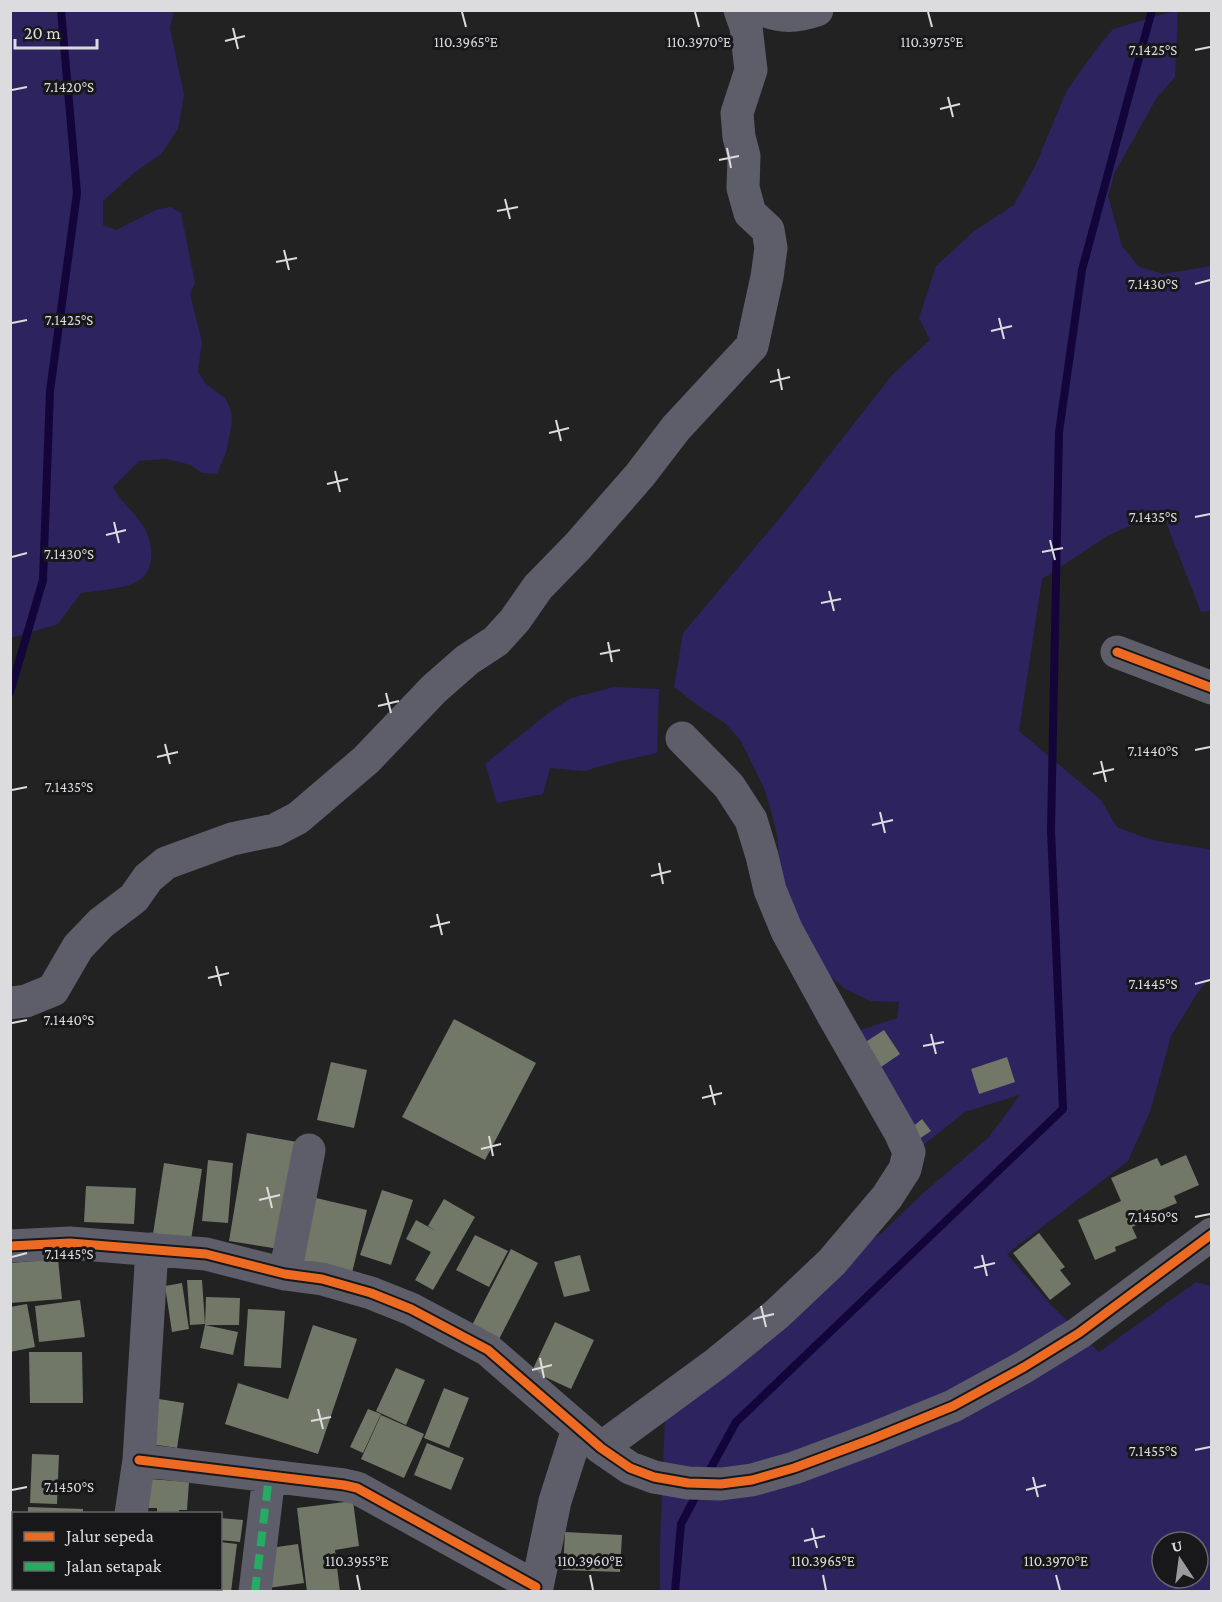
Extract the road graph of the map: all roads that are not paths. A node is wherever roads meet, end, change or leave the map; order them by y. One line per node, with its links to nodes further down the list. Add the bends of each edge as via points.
1 (740, 10): 7 (street, via 751,70 737,114 744,156 743,188 750,213 768,230 771,248 752,346 538,587 496,641 434,689 366,760 298,818 275,830 232,839 166,863 148,878 134,898 101,922 78,947 53,990 26,1001)
2 (764, 10): 3 (street, via 801,16)
3 (817, 10)
4 (1117, 652): 5 (street)
5 (1212, 688)
6 (682, 738): 13 (street, via 729,786 751,820 770,890 787,931 909,1152 905,1169 887,1197 825,1270 777,1314 717,1363)
7 (10, 1002)
8 (309, 1150): 12 (street)
9 (1212, 1234): 13 (street, via 1079,1333 1023,1367 953,1406 794,1468 752,1480 688,1483 630,1468)
10 (10, 1246): 11 (street, via 70,1243)
11 (152, 1249): 12 (street, via 206,1254); 14 (street)
12 (285, 1274): 13 (street, via 322,1279 371,1293 448,1327 488,1350)
13 (590, 1438): 17 (street, via 555,1501)
14 (139, 1460): 15 (street); 16 (street)
15 (269, 1476): 17 (street, via 357,1488); 18 (street)
16 (131, 1512)
17 (536, 1589)
18 (255, 1592)

